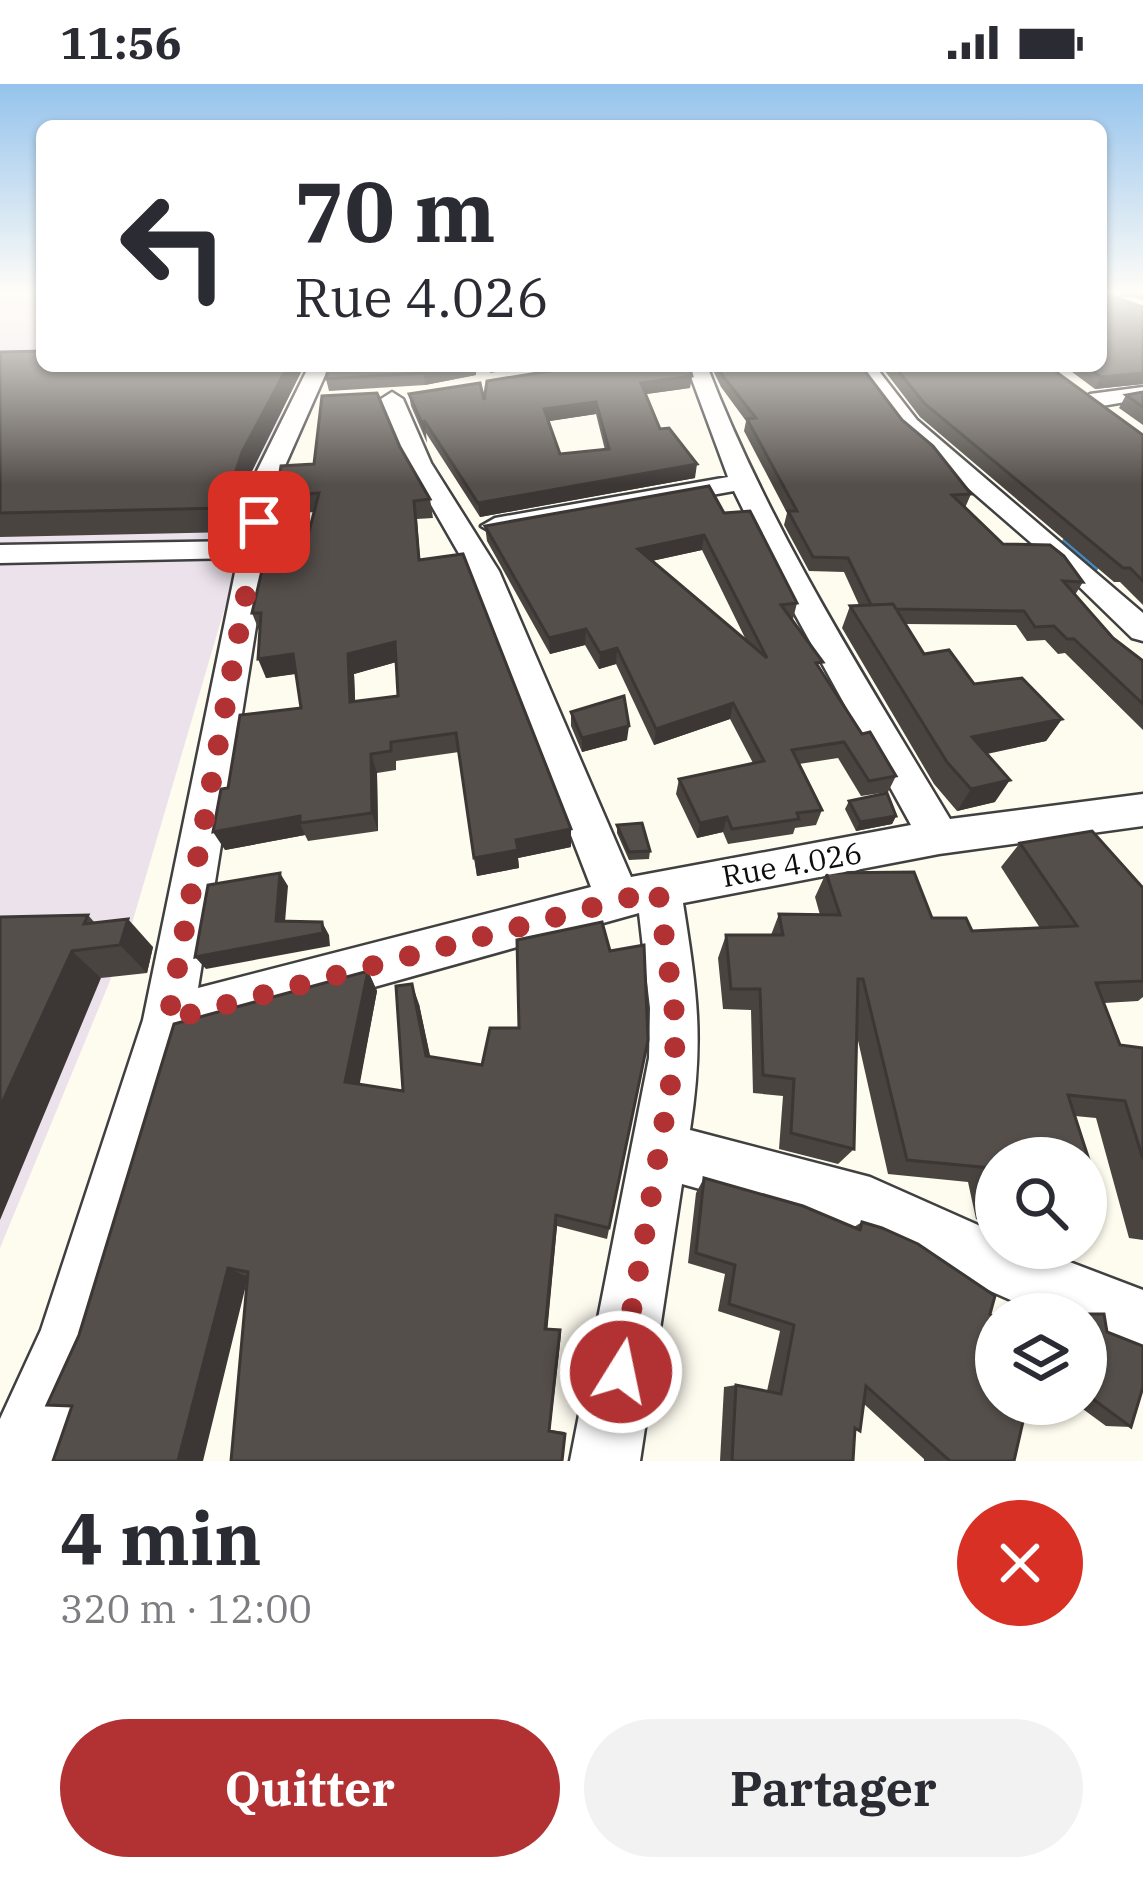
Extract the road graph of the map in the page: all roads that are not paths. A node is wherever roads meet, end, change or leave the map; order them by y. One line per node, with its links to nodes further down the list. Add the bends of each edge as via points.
1 (699, 372): 7 (street)
2 (870, 372): 11 (street, via 920,435)
3 (314, 391): 15 (street, via 267,477)
4 (1143, 393): 6 (street, via 1083,395)
5 (388, 399): 8 (street)
6 (1126, 428)
7 (744, 482): 8 (street); 13 (street)
8 (461, 533): 14 (street)
9 (238, 549): 10 (street)
10 (0, 554)
11 (1143, 632)
12 (1143, 810): 13 (street, Rue 4.026, via 1085,838)
13 (939, 838): 14 (street, Rue 4.026)
14 (638, 895): 15 (street, Rue 4.026); 16 (street, via 675,1042)
15 (168, 1020): 18 (street, via 70,1338)
16 (661, 1150): 17 (street, via 870,1207); 19 (street)
17 (1143, 1322)
18 (16, 1461)
19 (605, 1461)

